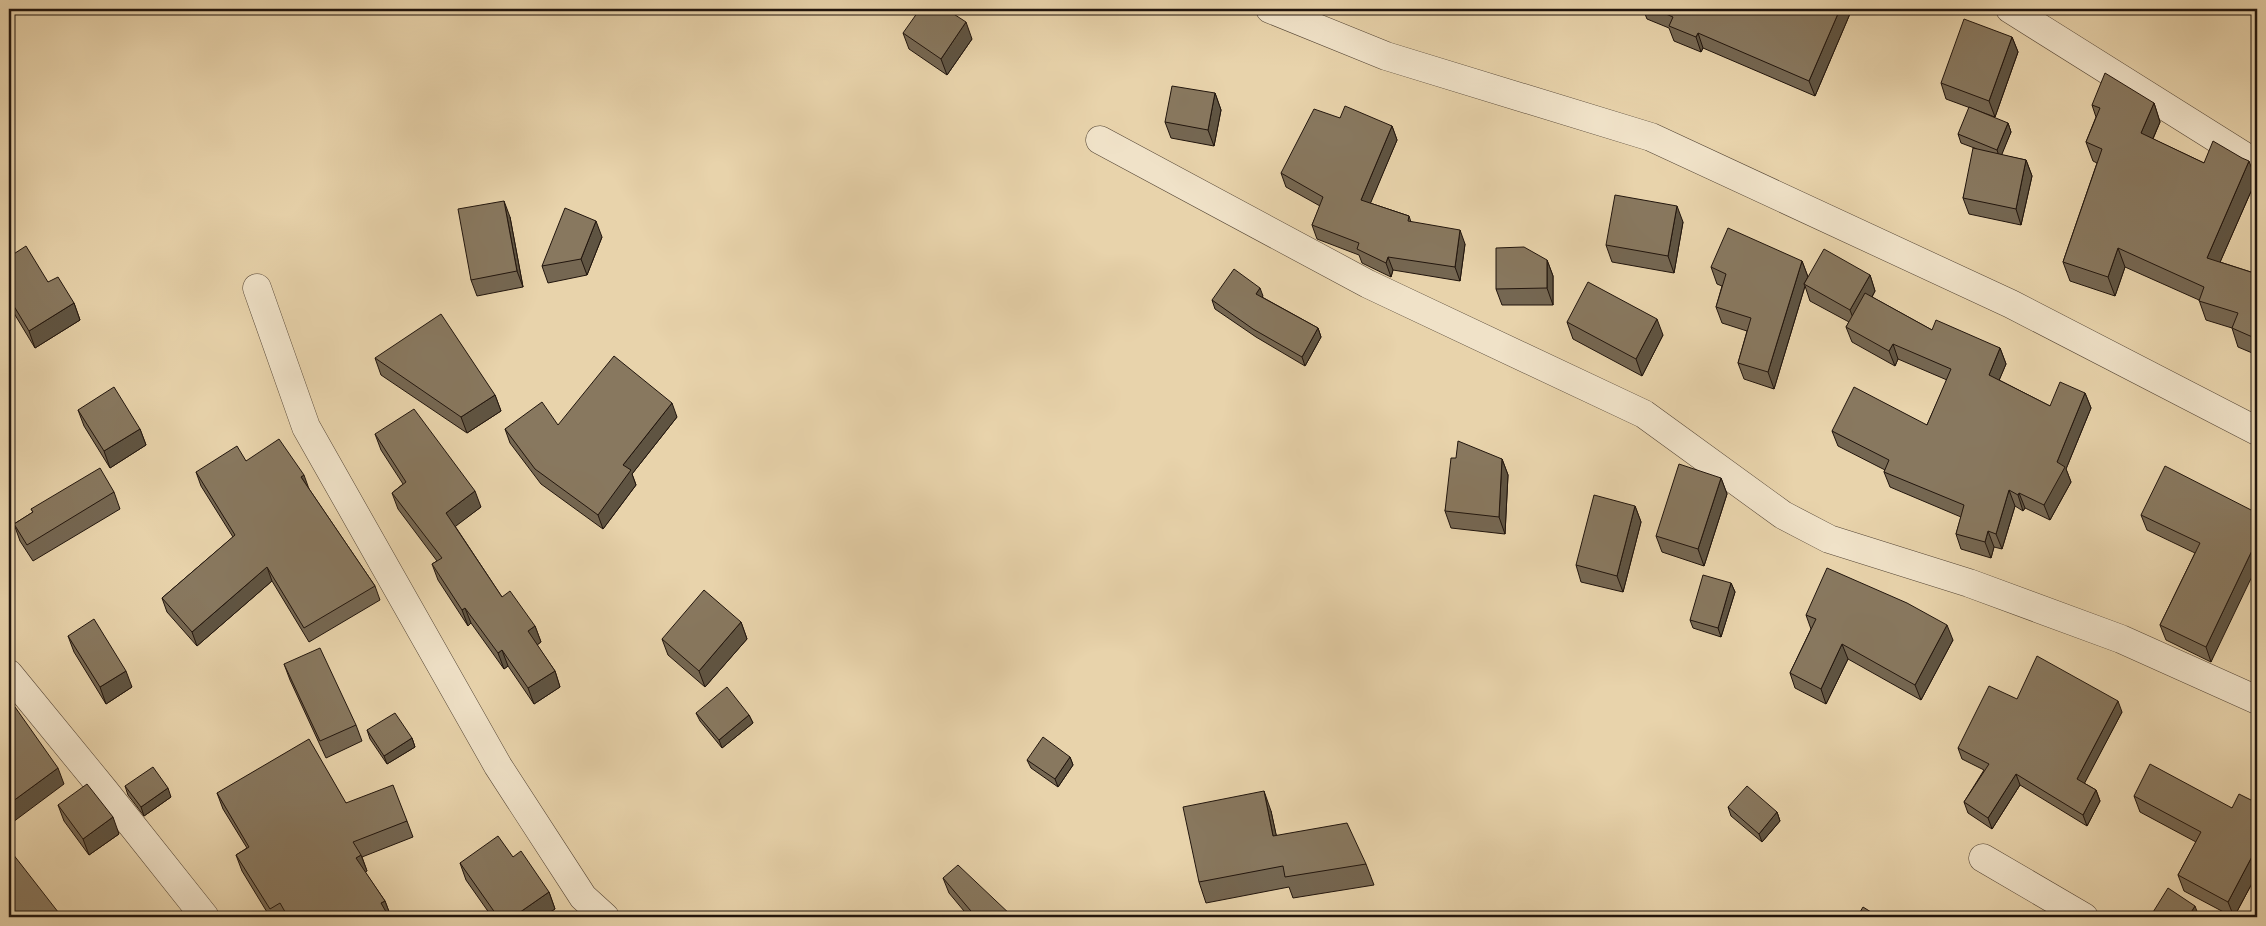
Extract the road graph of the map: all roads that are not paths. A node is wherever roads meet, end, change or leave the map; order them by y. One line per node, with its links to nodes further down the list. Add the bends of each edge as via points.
1 (1270, 9): 6 (street, via 1386,56 1651,137 2011,304)
2 (2010, 9): 4 (street)
3 (1100, 140): 8 (street, via 1368,284 1644,414 1783,515 1828,539 1969,583 2103,633)
4 (2257, 164)
5 (257, 288): 11 (street, via 306,427 498,766 583,897)
6 (2257, 431)
7 (9, 674): 10 (street)
8 (2257, 700)
9 (1983, 858): 12 (street)
10 (204, 917)
11 (605, 917)
12 (2084, 917)

